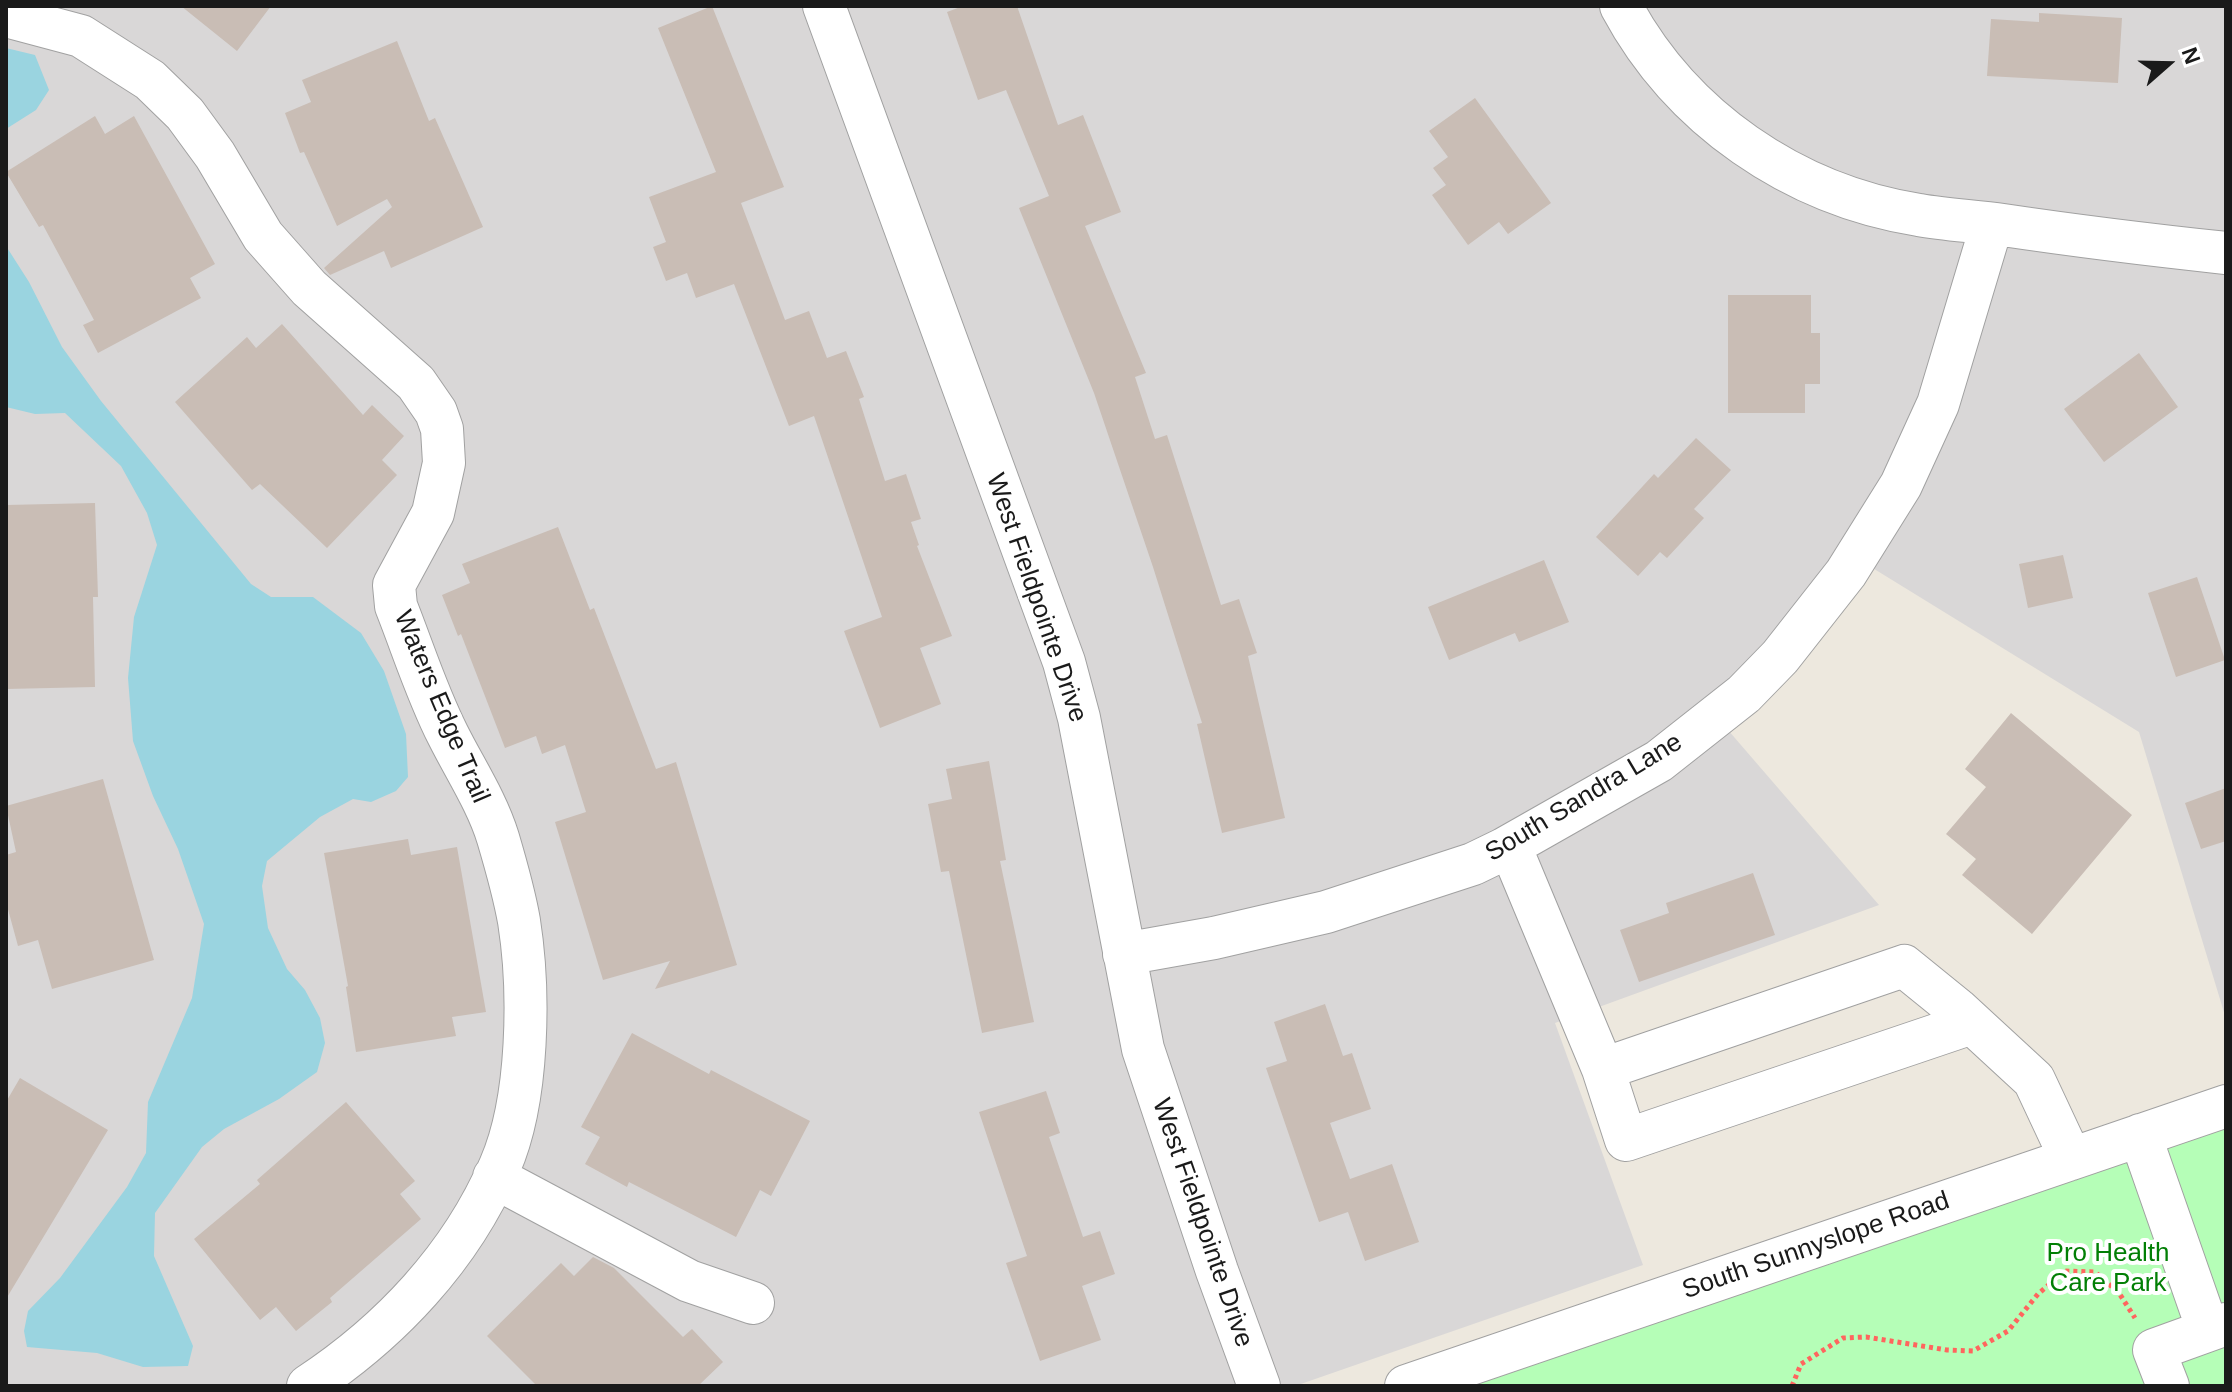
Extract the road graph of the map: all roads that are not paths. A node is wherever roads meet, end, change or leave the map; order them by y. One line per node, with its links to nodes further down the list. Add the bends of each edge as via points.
1 (824, 6): 7 (street, West Fieldpointe Drive, via 1064,662)
2 (1621, 6): 4 (street, via 1675,84 1741,144 1790,173 1916,215)
3 (6, 16): 13 (street, Waters Edge Trail, via 81,36 150,80 208,145 263,236 309,288 416,383 436,412 444,463 433,513 394,585 396,606 447,734 497,835 518,918 524,963 523,1069 516,1113)
4 (1992, 224): 5 (street); 6 (street, South Sandra Lane, via 1938,404 1901,485 1846,573 1744,694 1659,761)
5 (2226, 253)
6 (1510, 846): 7 (street, South Sandra Lane, via 1473,864 1326,912); 9 (street)
7 (1124, 954): 18 (street, West Fieldpointe Drive, via 1143,1049 1162,1110)
8 (1972, 1023): 9 (street, via 1904,966); 9 (street, via 1626,1140); 12 (street, via 2034,1080)
9 (1603, 1069)
10 (2226, 1106): 11 (street, South Sunnyslope Road)
11 (2140, 1135): 12 (street, South Sunnyslope Road); 15 (street)
12 (2071, 1159): 19 (street, South Sunnyslope Road)
13 (494, 1177): 14 (street, via 689,1281); 17 (street, Waters Edge Trail, via 441,1265 394,1320)
14 (753, 1303)
15 (2217, 1327): 16 (street)
16 (2161, 1368)
17 (308, 1386)
18 (1259, 1386)
19 (1406, 1386)

